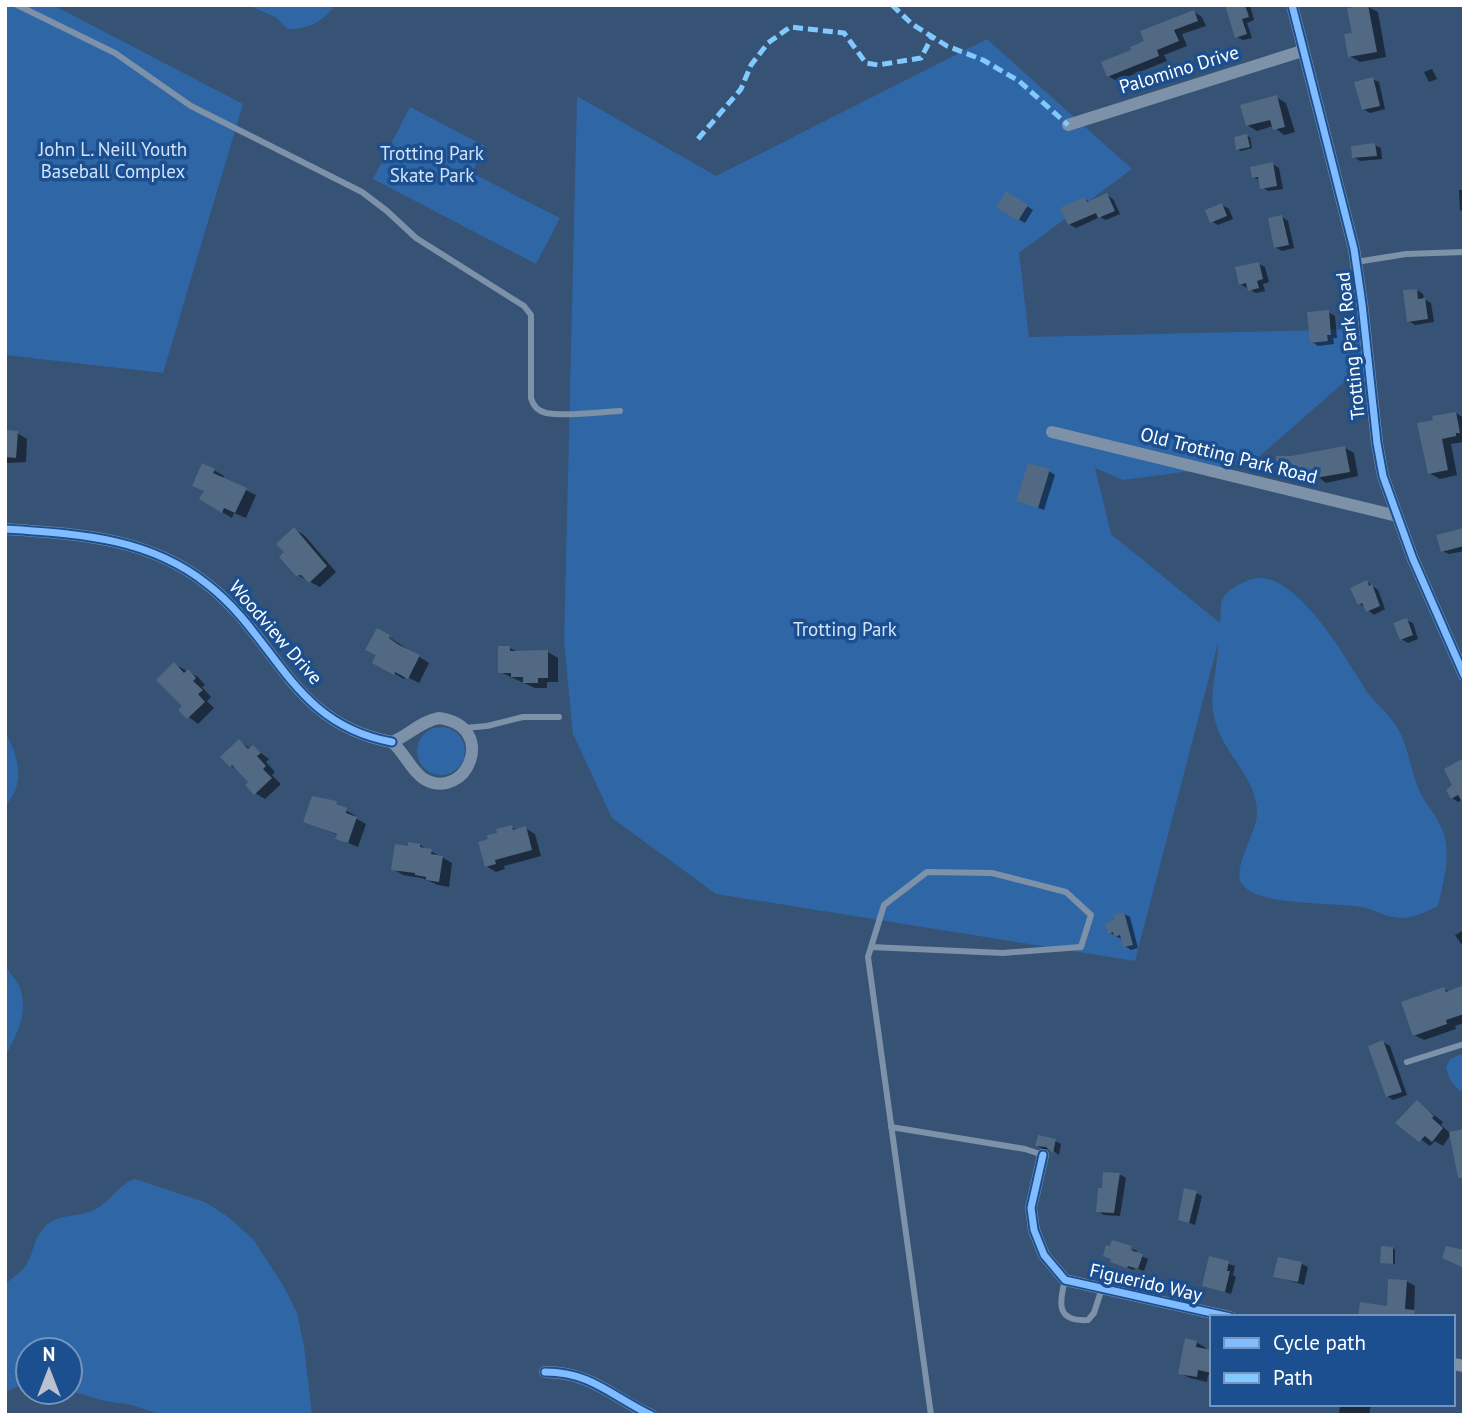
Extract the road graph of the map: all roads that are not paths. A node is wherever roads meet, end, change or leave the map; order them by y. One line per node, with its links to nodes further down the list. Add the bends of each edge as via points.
1 (18, 5): 7 (lane, via 115,52 191,106 362,192 416,238 524,306 531,316 531,398 539,410)
2 (1292, 5): 3 (street, Trotting Park Road)
3 (1302, 51): 4 (street, Palomino Drive); 6 (street, Trotting Park Road)
4 (1068, 125)
5 (1464, 252): 6 (lane)
6 (1356, 262): 9 (street, Trotting Park Road, via 1377,443)
7 (620, 411)
8 (1052, 432): 9 (street, Old Trotting Park Road)
9 (1397, 516): 11 (street, Trotting Park Road)
10 (5, 529): 14 (street, Woodview Drive, via 89,535 171,561 219,593 312,703 344,726)
11 (1464, 675)
12 (559, 717): 13 (lane, via 523,717)
13 (464, 728): 14 (street, via 448,719 430,719); 14 (street, via 472,743 471,761 461,775 445,783 420,776)
14 (392, 742)
15 (871, 947): 15 (lane, via 1003,953 1081,947 1091,915 1066,892 992,873 927,872 884,905); 18 (lane, via 868,957)
16 (1464, 1044): 17 (lane)
17 (1407, 1062)
18 (891, 1127): 19 (lane); 25 (lane)
19 (1043, 1155): 20 (street, Figuerido Way, via 1031,1208 1034,1230 1044,1255)
20 (1065, 1280): 21 (street, Figuerido Way); 21 (lane, via 1062,1311 1078,1321 1094,1313)
21 (1102, 1287): 22 (street, Figuerido Way)
22 (1221, 1315)
23 (545, 1372): 24 (street, via 592,1380)
24 (651, 1415)
25 (931, 1415)

